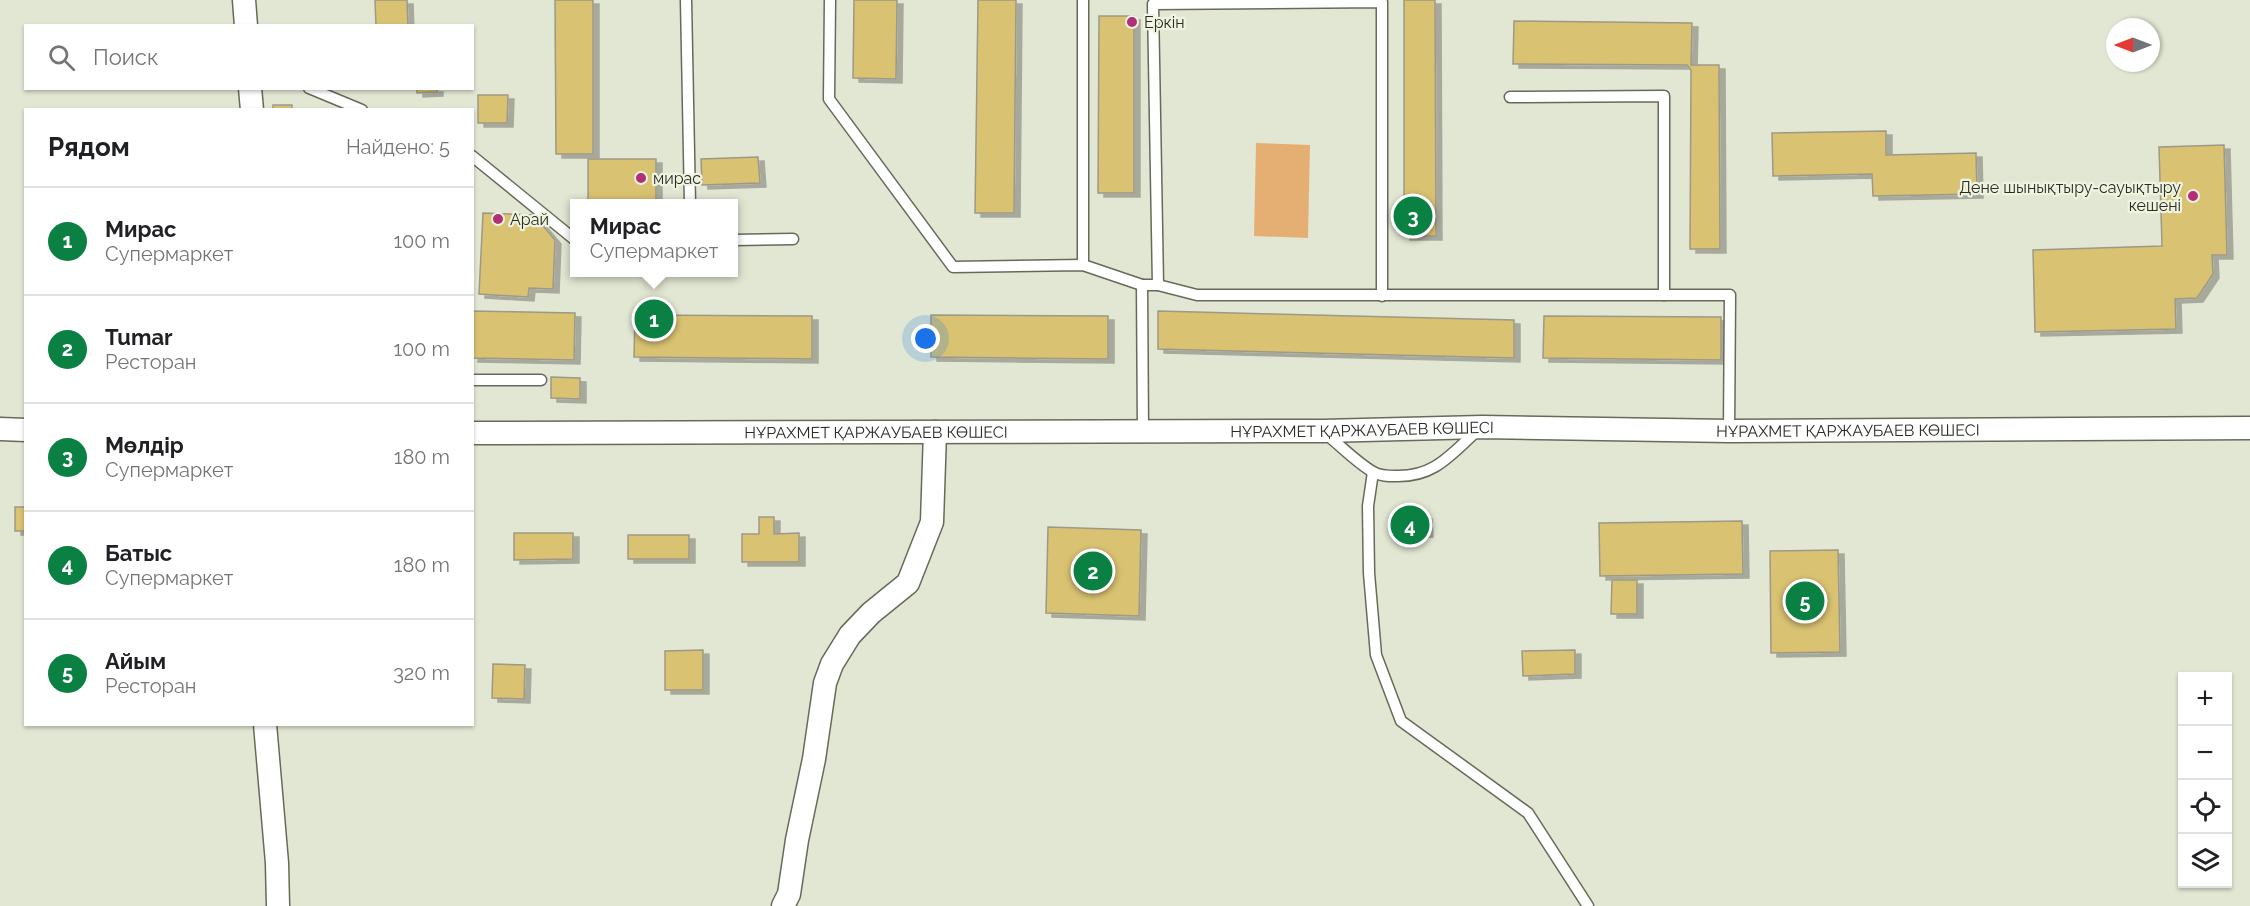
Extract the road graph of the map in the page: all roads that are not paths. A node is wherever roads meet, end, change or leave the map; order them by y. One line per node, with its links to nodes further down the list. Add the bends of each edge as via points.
1 (244, 0): 5 (street)
2 (686, 0): 12 (lane)
3 (830, 0): 16 (lane, via 829,99 953,267)
4 (1083, 0): 16 (lane)
5 (246, 24)
6 (250, 90): 9 (street)
7 (314, 90): 10 (lane)
8 (1510, 97): 20 (lane, via 1665,96)
9 (252, 108)
10 (357, 108)
11 (474, 158): 13 (lane)
12 (690, 199)
13 (570, 236)
14 (793, 239): 15 (lane)
15 (738, 240)
16 (1083, 265): 17 (lane)
17 (1142, 285): 18 (lane); 30 (lane)
18 (1158, 285): 19 (lane, via 1197,296); 19 (lane, via 1153,4 1382,2)
19 (1382, 296): 20 (lane)
20 (1664, 296): 28 (lane, via 1730,295)
21 (474, 380): 22 (lane)
22 (541, 380)
23 (1482, 427): 27 (street, НҰРАХМЕТ ҚАРЖАУБАЕВ КӨШЕСІ); 28 (street, НҰРАХМЕТ ҚАРЖАУБАЕВ КӨШЕСІ); 32 (lane, via 1424,473 1384,476)
24 (2250, 428): 28 (street, НҰРАХМЕТ ҚАРЖАУБАЕВ КӨШЕСІ)
25 (0, 429): 26 (street)
26 (24, 430)
27 (1323, 431): 30 (street, НҰРАХМЕТ ҚАРЖАУБАЕВ КӨШЕСІ); 32 (lane)
28 (1729, 431)
29 (935, 432): 30 (street, НҰРАХМЕТ ҚАРЖАУБАЕВ КӨШЕСІ); 31 (street, НҰРАХМЕТ ҚАРЖАУБАЕВ КӨШЕСІ); 35 (street, via 932,522 908,583 850,635 825,683 789,894)
30 (1143, 432)
31 (474, 433)
32 (1373, 472): 36 (lane, via 1368,506 1369,573 1376,655 1401,721 1528,813)
33 (265, 726): 34 (street)
34 (278, 906)
35 (783, 906)
36 (1588, 906)

